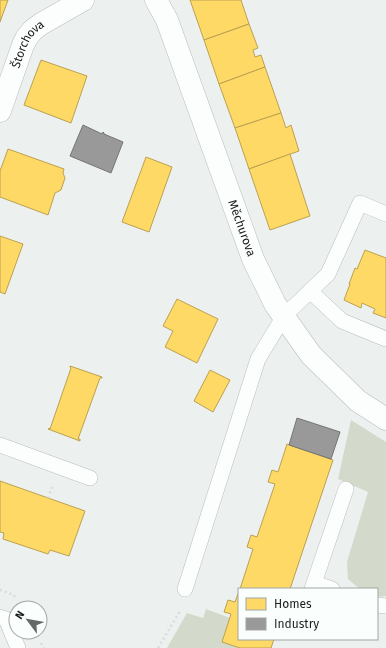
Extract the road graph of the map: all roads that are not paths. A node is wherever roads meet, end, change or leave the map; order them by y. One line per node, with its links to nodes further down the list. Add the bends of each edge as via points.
1 (83, 0): 3 (street, Štorchova, via 41,24 27,37)
2 (156, 0): 6 (street, Měchurova, via 167,20 253,259 275,304)
3 (0, 111)
4 (386, 214): 5 (lane, via 360,203 328,274)
5 (310, 291): 6 (lane); 7 (lane, via 342,321)
6 (284, 316): 8 (street, Měchurova, via 311,355 358,401); 14 (lane, via 258,359)
7 (386, 339)
8 (386, 419)
9 (0, 445): 10 (lane)
10 (90, 478)
11 (346, 490): 12 (lane)
12 (314, 586): 13 (lane)
13 (326, 588)
14 (185, 589)
15 (0, 617): 16 (lane, via 6,619)
16 (18, 648)

